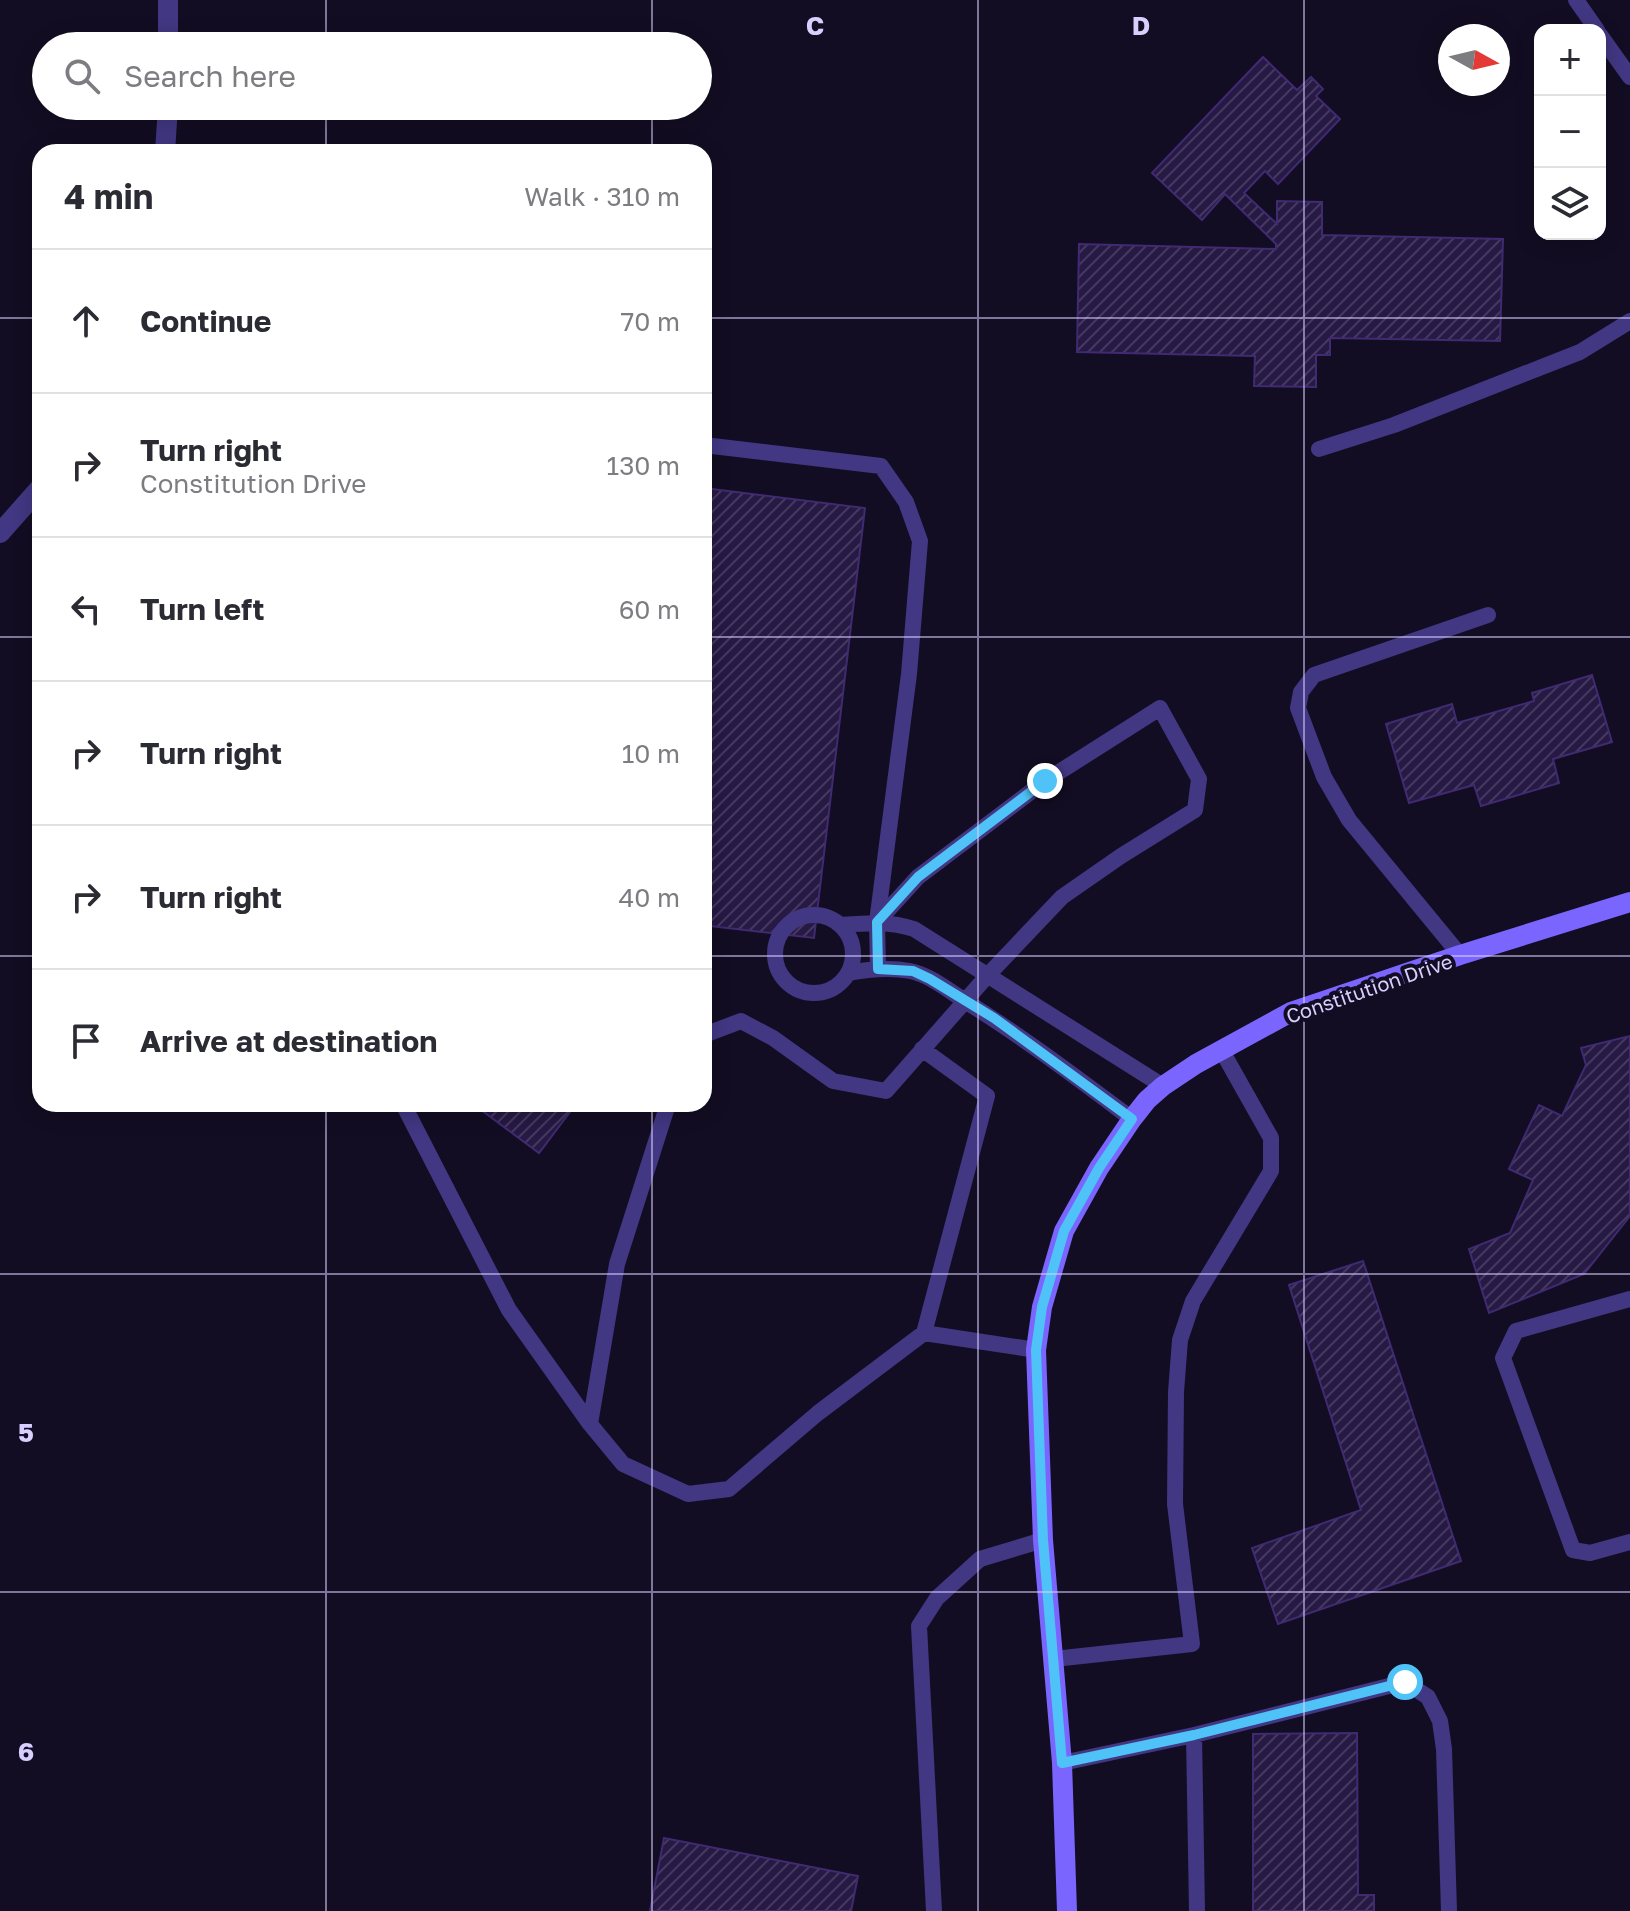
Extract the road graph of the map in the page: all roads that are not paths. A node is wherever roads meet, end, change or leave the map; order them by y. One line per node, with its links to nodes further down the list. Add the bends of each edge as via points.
1 (168, 0): 4 (street)
2 (1576, 0): 3 (lane)
3 (1592, 24)
4 (168, 32)
5 (1606, 43): 6 (lane)
6 (1630, 77)
7 (167, 120): 8 (street)
8 (166, 144)
9 (1630, 321): 11 (lane, via 1580,352)
10 (712, 446): 16 (lane, via 881,466 906,502 920,541)
11 (1319, 449)
12 (32, 497): 13 (street)
13 (0, 533)
14 (1488, 615): 18 (lane, via 1314,675 1301,692 1298,708 1324,777 1349,820)
15 (1630, 902): 18 (street, Constitution Drive)
16 (877, 922): 17 (lane); 19 (lane); 21 (lane, via 914,929); 21 (lane, via 930,867 1045,781 1160,708 1199,779 1195,810 1062,897)
17 (840, 925): 20 (lane, via 853,947); 20 (lane, via 829,918 804,916 782,931 774,955 783,979 805,993 830,990)
18 (1460, 955): 25 (street, Constitution Drive, via 1291,1012)
19 (878, 969): 20 (lane); 22 (lane, via 913,971)
20 (848, 973)
21 (988, 975): 22 (lane); 26 (lane)
22 (965, 1001): 24 (lane); 29 (lane)
23 (712, 1032): 24 (lane, via 741,1021 833,1081 886,1091)
24 (922, 1049): 31 (lane, via 987,1096)
25 (1222, 1051): 26 (street, Constitution Drive); 36 (lane, via 1271,1138 1271,1171 1193,1301 1180,1340 1175,1504 1192,1644)
26 (1163, 1086): 29 (street, Constitution Drive)
27 (407, 1112): 33 (lane, via 509,1310)
28 (665, 1112): 33 (lane, via 617,1264)
29 (1132, 1119): 32 (street, Constitution Drive, via 1064,1231 1042,1307)
30 (1630, 1299): 35 (lane, via 1516,1331 1503,1358 1573,1550 1590,1553)
31 (924, 1333): 32 (lane); 33 (lane, via 729,1489 688,1494 623,1464)
32 (1036, 1350): 34 (street, Constitution Drive)
33 (590, 1424)
34 (1043, 1540): 36 (street, Constitution Drive); 39 (lane, via 980,1559 937,1598 919,1626)
35 (1630, 1542)
36 (1054, 1659): 38 (street, Constitution Drive)
37 (1194, 1735): 38 (lane); 41 (lane); 42 (lane, via 1405,1682 1428,1697 1440,1721 1444,1749)
38 (1062, 1763): 40 (street, Constitution Drive)
39 (934, 1911)
40 (1067, 1911)
41 (1197, 1911)
42 (1449, 1911)

